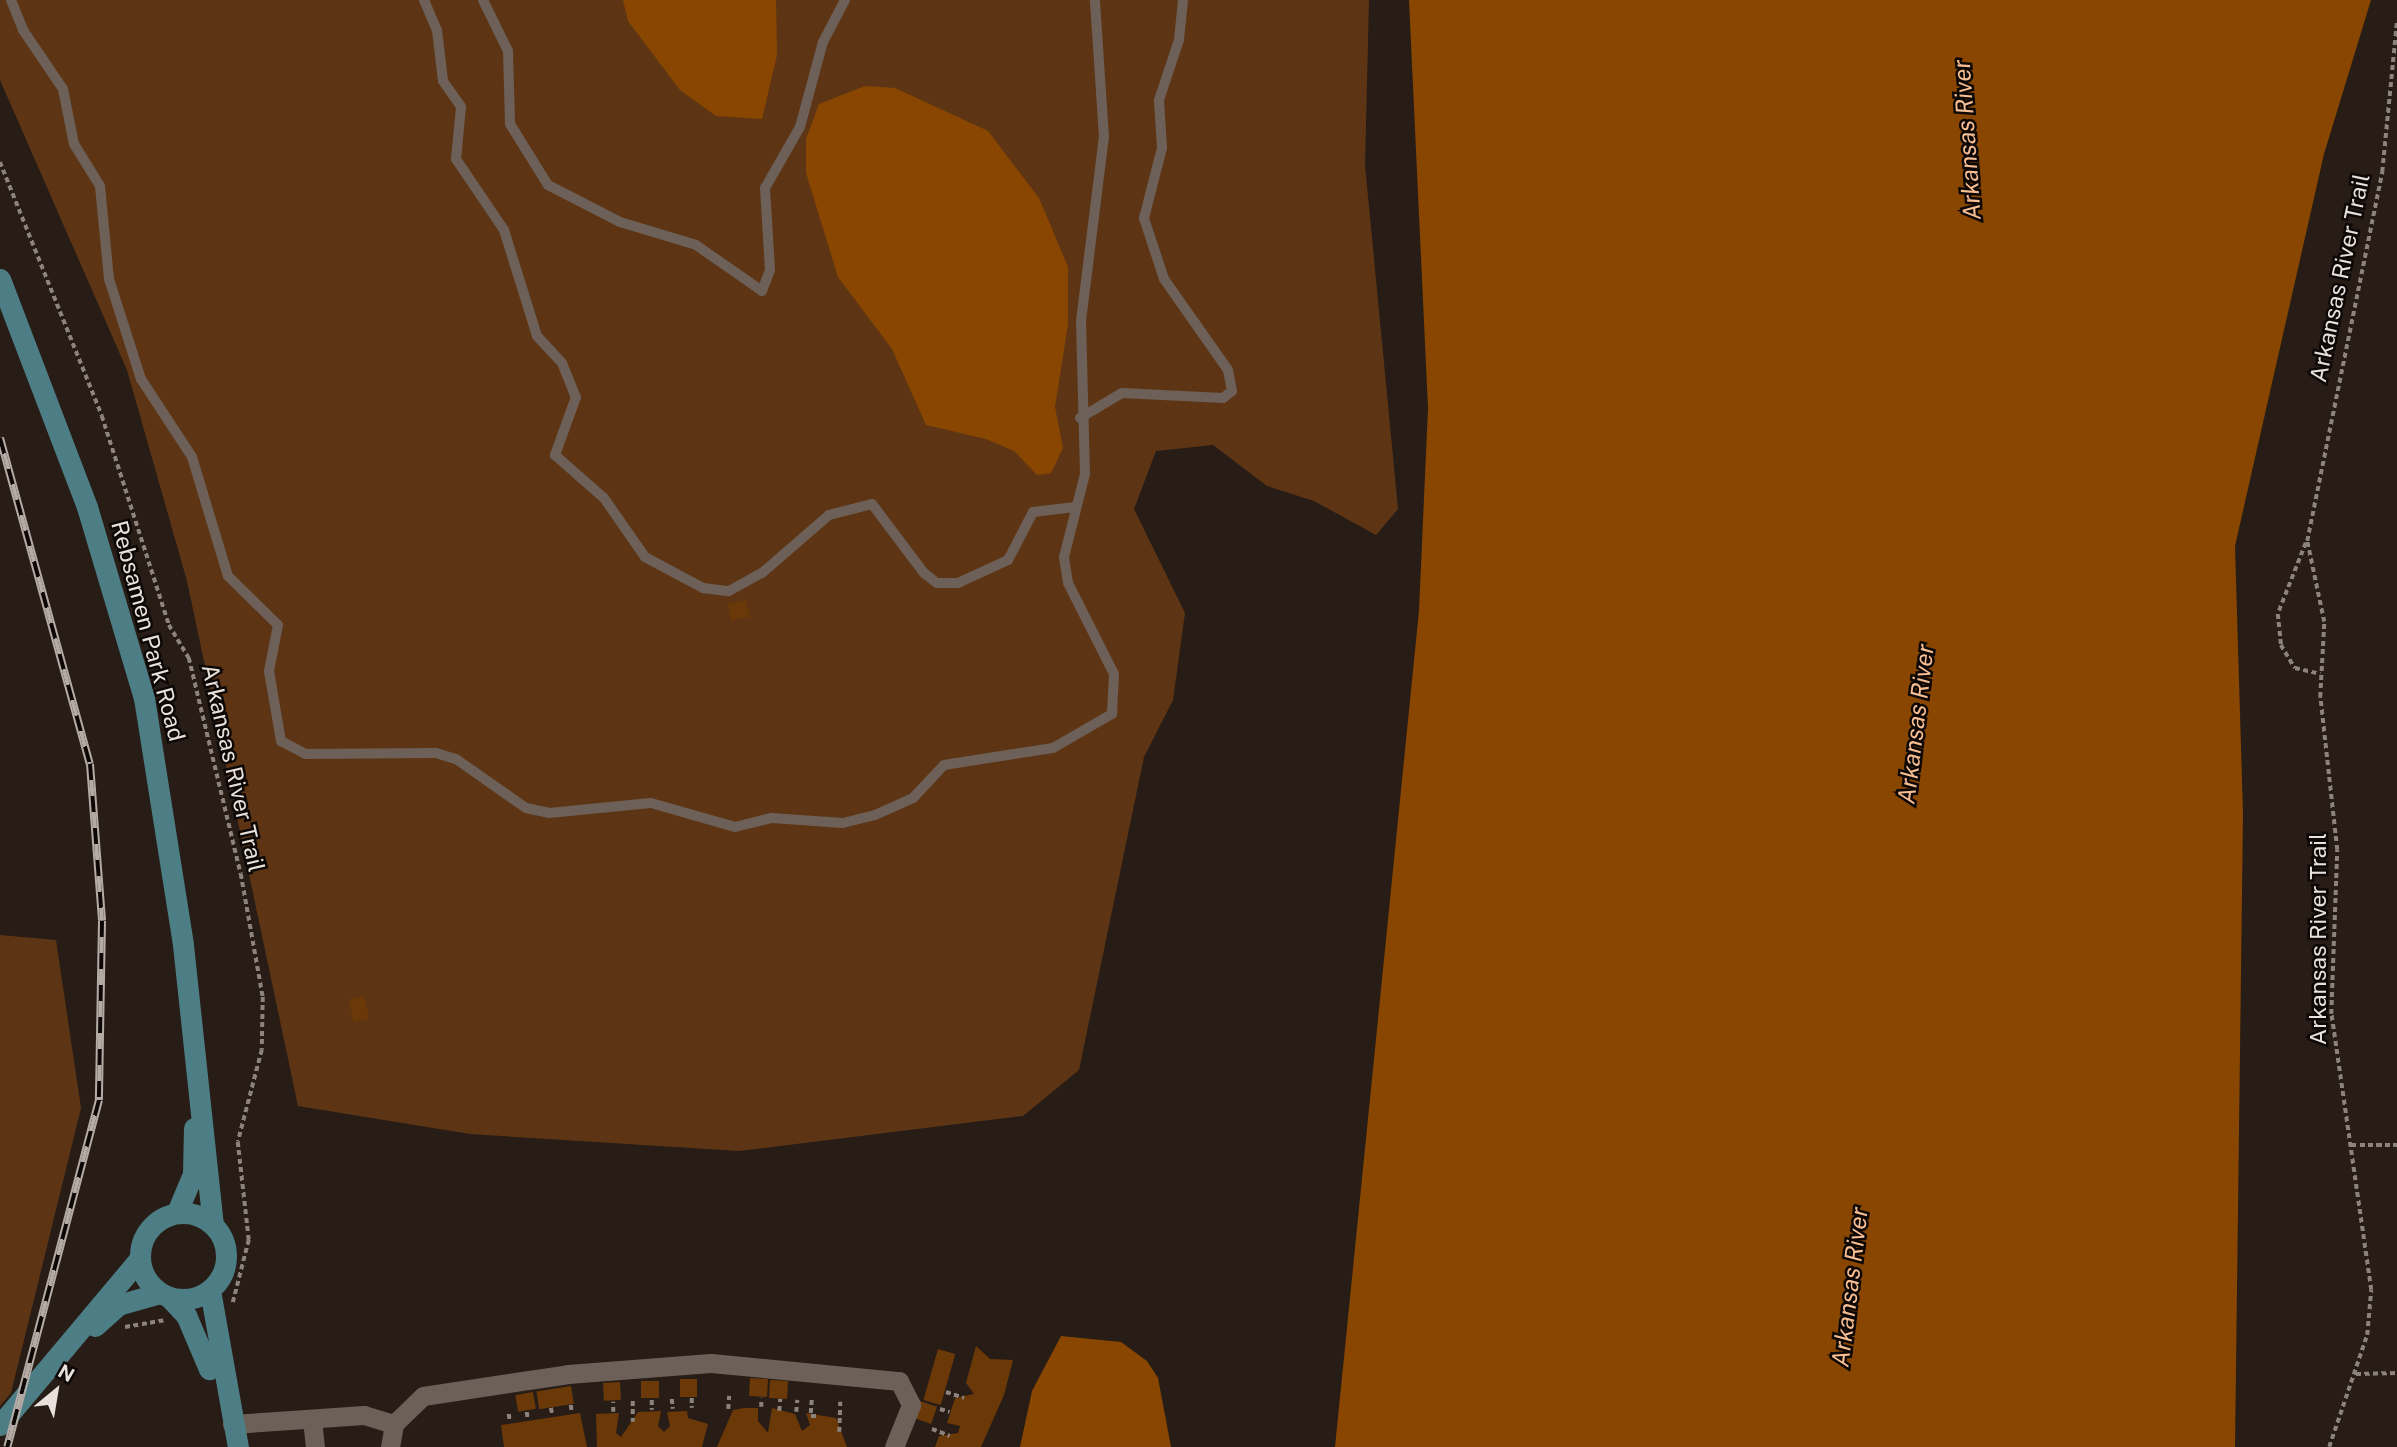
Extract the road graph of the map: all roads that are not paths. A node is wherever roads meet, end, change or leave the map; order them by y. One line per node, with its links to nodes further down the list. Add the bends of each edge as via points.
1 (11, 0): 9 (lane, via 17,21 63,89 74,144 100,186 109,279 141,379 192,457 228,576 237,592 278,625 270,671 279,733 290,749 436,753 456,759 526,808 549,813 651,803 735,827 772,818 843,823 875,816 913,797 944,765 1053,748 1112,714 1114,674 1068,583 1063,557)
2 (424, 0): 9 (lane, via 437,30 443,81 461,107 456,159 504,230 537,336 562,363 576,397 555,455 604,498 645,557 703,588 729,592 762,573 828,515 872,504 924,573 937,583 958,583 1008,559 1033,512)
3 (483, 0): 4 (lane, via 508,51 510,124 548,185 620,222 696,245 762,291 771,270 765,188 800,127 823,42)
4 (845, 0)
5 (1095, 0): 8 (lane, via 1104,137 1081,321)
6 (1183, 0): 8 (lane, via 1179,40 1159,100 1162,148 1144,218 1164,279 1228,370 1232,391 1223,398 1122,393)
7 (0, 279): 10 (street, Rebsamen Park Road, via 87,507 144,698 183,945)
8 (1080, 418): 9 (lane, via 1085,474)
9 (1074, 507)
10 (199, 1095): 11 (street, Rebsamen Park Road, via 193,1174); 12 (street, Rebsamen Park Road)
11 (177, 1212): 12 (street); 13 (street, via 150,1228)
12 (213, 1224): 14 (street, Rebsamen Park Road, via 226,1261)
13 (140, 1258): 15 (street, via 144,1275); 16 (street)
14 (210, 1290): 15 (street, via 194,1298); 18 (street)
15 (165, 1295): 16 (street, via 118,1305); 18 (street, via 189,1320)
16 (41, 1374): 20 (street)
17 (312, 1419): 18 (street); 19 (street, via 364,1415); 22 (street)
18 (231, 1420): 21 (street)
19 (394, 1424): 23 (street); 24 (street, via 405,1408 438,1392 711,1363 899,1381 911,1405)
20 (0, 1425)
21 (238, 1447)
22 (315, 1447)
23 (390, 1447)
24 (894, 1447)

